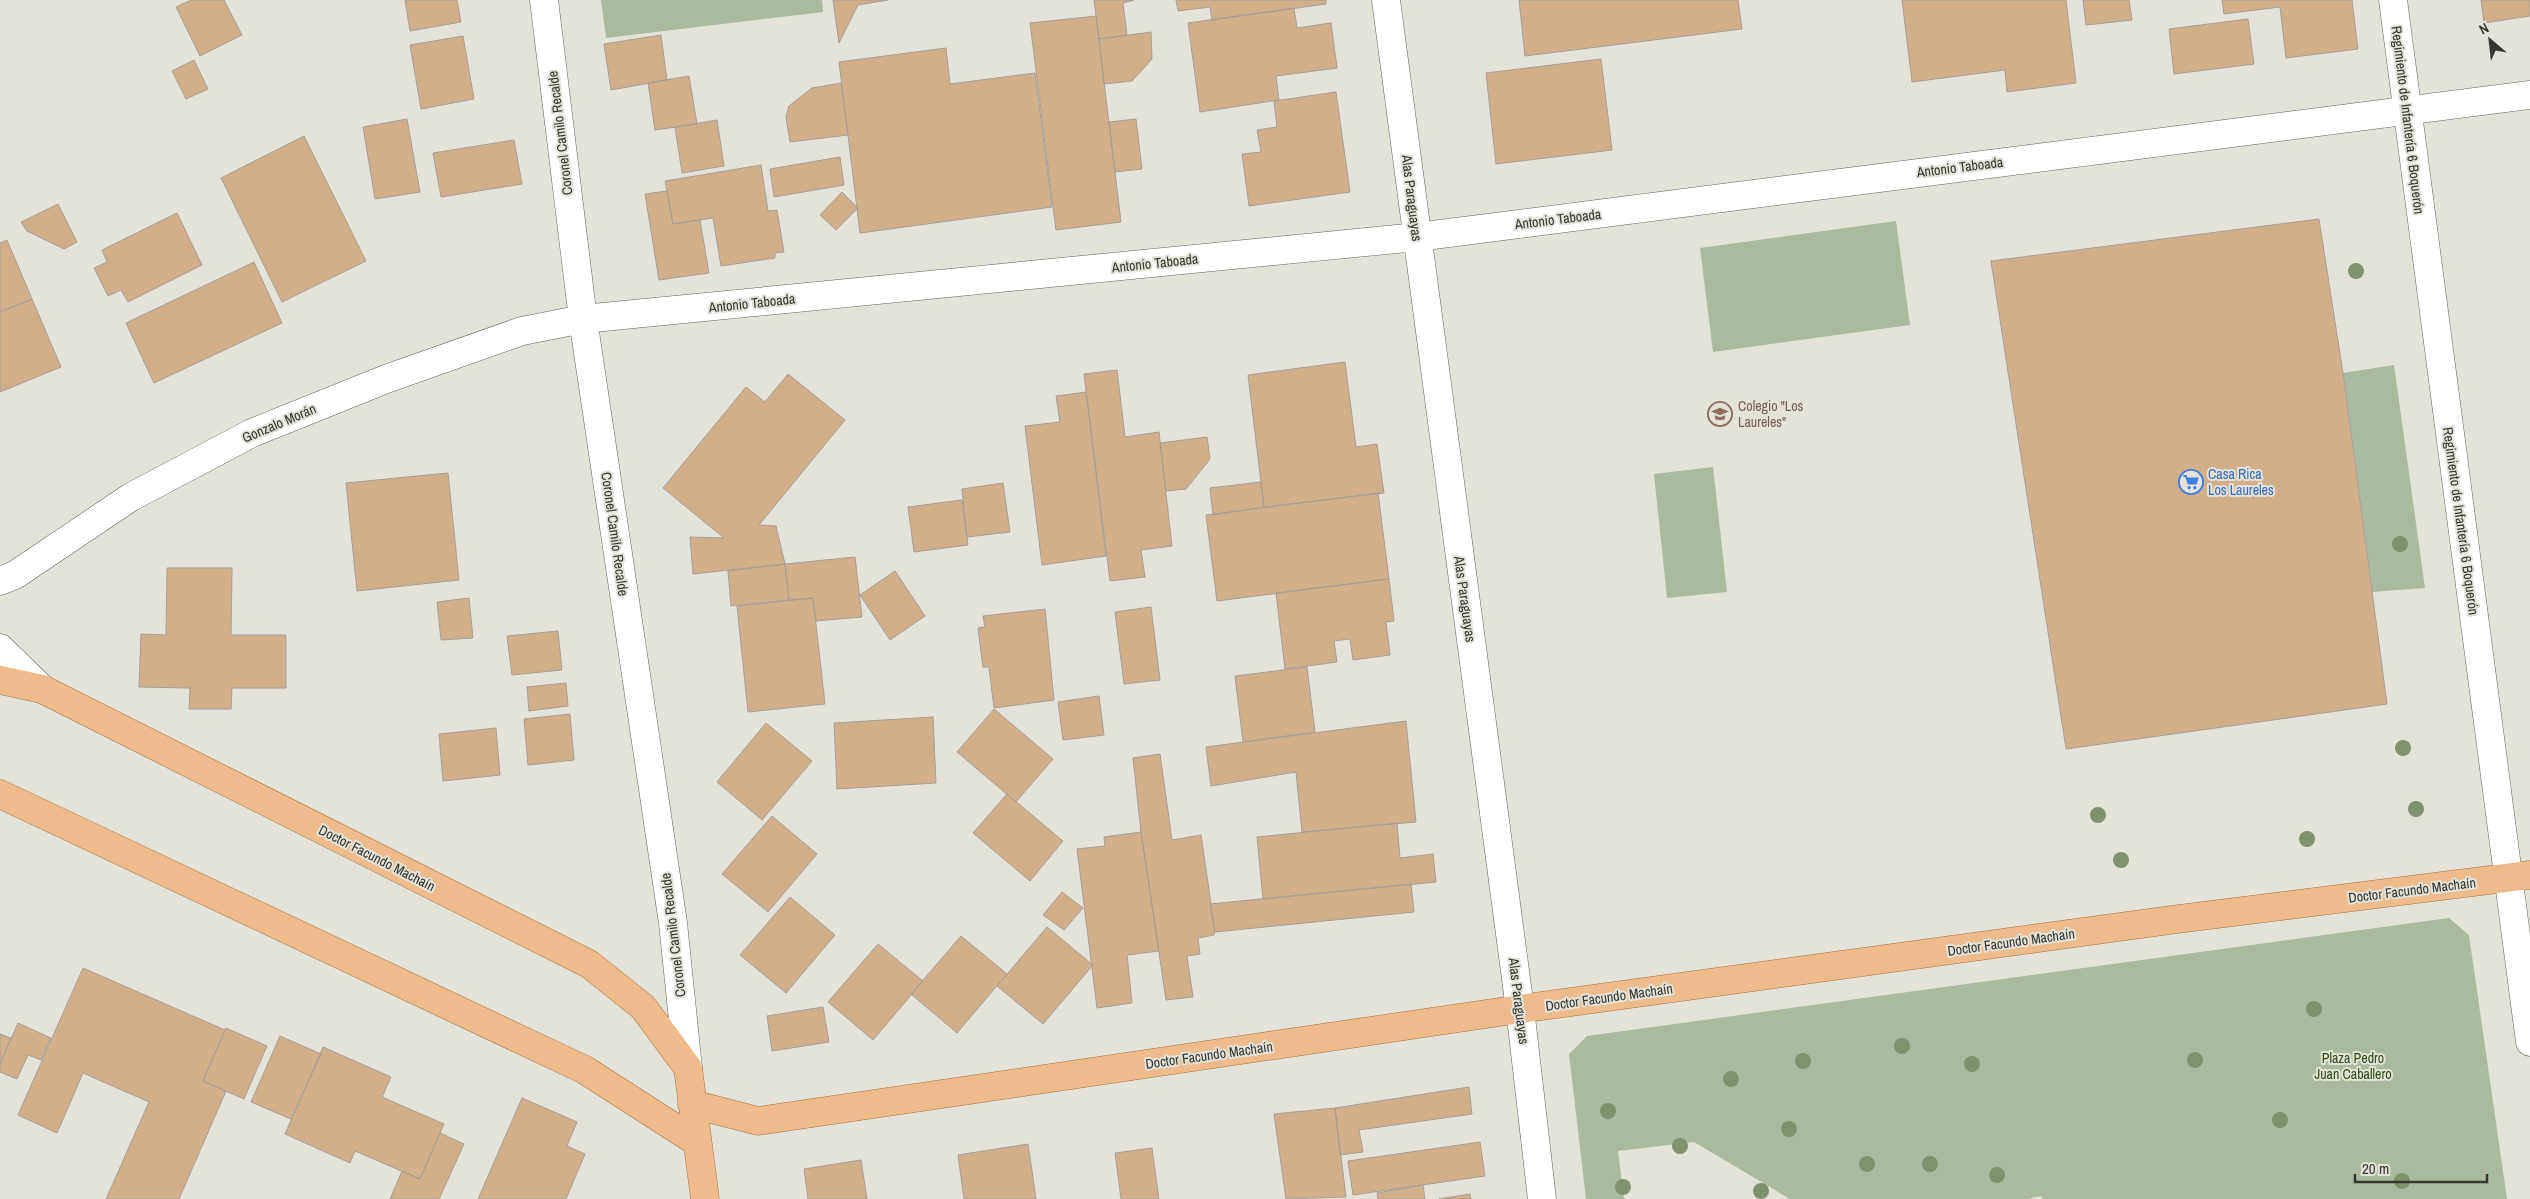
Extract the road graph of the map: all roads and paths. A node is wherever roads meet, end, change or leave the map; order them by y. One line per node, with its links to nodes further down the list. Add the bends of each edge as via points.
1 (544, 0): 7 (street, Coronel Camilo Recalde)
2 (1386, 0): 6 (street, Alas Paraguayas)
3 (2392, 0): 5 (street, Regimiento de Infantería 6 Boquerón)
4 (2530, 95): 5 (street, Antonio Taboada)
5 (2408, 109): 6 (street, Antonio Taboada); 13 (street, Regimiento de Infantería 6 Boquerón)
6 (1417, 237): 7 (street, Antonio Taboada); 14 (street, Alas Paraguayas)
7 (583, 319): 8 (street, Gonzalo Morán, via 522,331 386,379 252,433 131,497); 16 (street, Coronel Camilo Recalde, via 673,923)
8 (0, 582)
9 (0, 648): 11 (street)
10 (0, 680): 11 (main road, Doctor Facundo Machaín)
11 (42, 689): 16 (main road, Doctor Facundo Machaín, via 589,964 643,1007)
12 (0, 794): 18 (main road, via 585,1070)
13 (2519, 877): 14 (main road, Doctor Facundo Machaín, via 2178,919); 15 (street, Regimiento de Infantería 6 Boquerón)
14 (1520, 1009): 17 (main road, Doctor Facundo Machaín, via 758,1121); 20 (street, Alas Paraguayas)
15 (2530, 1042)
16 (688, 1068): 17 (main road)
17 (692, 1104): 18 (main road)
18 (697, 1142): 19 (main road)
19 (705, 1199)
20 (1542, 1199)

